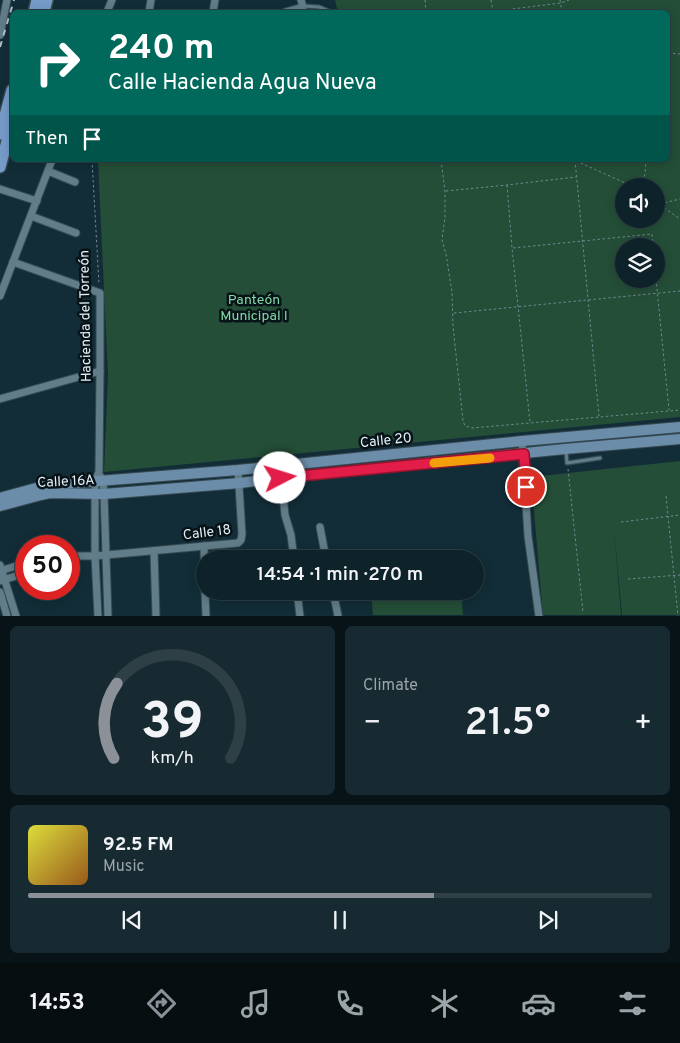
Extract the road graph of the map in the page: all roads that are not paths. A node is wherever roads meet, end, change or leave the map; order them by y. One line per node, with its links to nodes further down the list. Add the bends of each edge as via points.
1 (7, 0): 5 (street)
2 (302, 3): 3 (street); 4 (lane)
3 (289, 10)
4 (326, 10)
5 (0, 35)
6 (10, 98): 8 (main road)
7 (10, 130): 10 (main road)
8 (0, 134)
9 (51, 162): 11 (street)
10 (0, 167)
11 (48, 171): 12 (street); 14 (street)
12 (75, 182)
13 (0, 189): 14 (street)
14 (36, 201): 15 (street)
15 (31, 216): 16 (street); 17 (street)
16 (76, 233)
17 (14, 262): 18 (street); 19 (street, Hacienda del Torreón, via 100,293)
18 (0, 296)
19 (100, 371): 20 (street); 34 (street, Hacienda del Torreón)
20 (0, 400)
21 (680, 427): 22 (main road, Calle 20)
22 (601, 434): 24 (main road, Calle 20); 25 (main road)
23 (680, 439): 25 (main road, Calle 20)
24 (522, 441): 27 (main road, Calle 20); 28 (street)
25 (602, 446): 26 (main road, Calle 20)
26 (566, 449): 28 (main road, Calle 20); 29 (lane, via 567,463)
27 (406, 453): 30 (main road, Calle 20); 31 (main road)
28 (524, 454): 31 (main road, Calle 20); 66 (street, via 528,536)
29 (600, 458)
30 (280, 465): 32 (main road, Calle 20); 35 (street)
31 (406, 466): 35 (main road, Calle 20)
32 (238, 470): 33 (main road, Calle 20); 36 (street, Calle 18)
33 (176, 475): 34 (main road, Calle 20); 37 (main road)
34 (99, 478): 38 (street, Hacienda del Torreón); 39 (main road, Calle 16A, via 47,485)
35 (280, 478): 36 (main road, Calle 20); 44 (street, via 284,515)
36 (240, 483): 37 (main road, Calle 20); 42 (street, Calle 18, via 241,540)
37 (176, 488): 38 (main road, Calle 20)
38 (100, 494): 40 (main road, Calle 16A, via 40,495); 47 (street); 49 (street)
39 (0, 498)
40 (0, 506)
41 (320, 527): 45 (street)
42 (204, 546): 43 (street); 46 (street, Calle 18)
43 (204, 550)
44 (293, 550)
45 (324, 550)
46 (154, 551): 47 (street, Calle 18); 62 (street)
47 (106, 555): 49 (street, Calle 18); 61 (street)
48 (80, 556): 49 (street, Calle 18)
49 (95, 556): 60 (street)
50 (15, 566): 51 (street)
51 (1, 569): 53 (street)
52 (15, 576): 53 (street)
53 (2, 580): 59 (street)
54 (0, 592): 58 (street)
55 (205, 600): 63 (street)
56 (298, 600): 64 (street)
57 (335, 600): 65 (street)
58 (7, 616)
59 (16, 616)
60 (98, 616)
61 (108, 616)
62 (156, 616)
63 (206, 616)
64 (300, 616)
65 (338, 616)
66 (539, 616)

